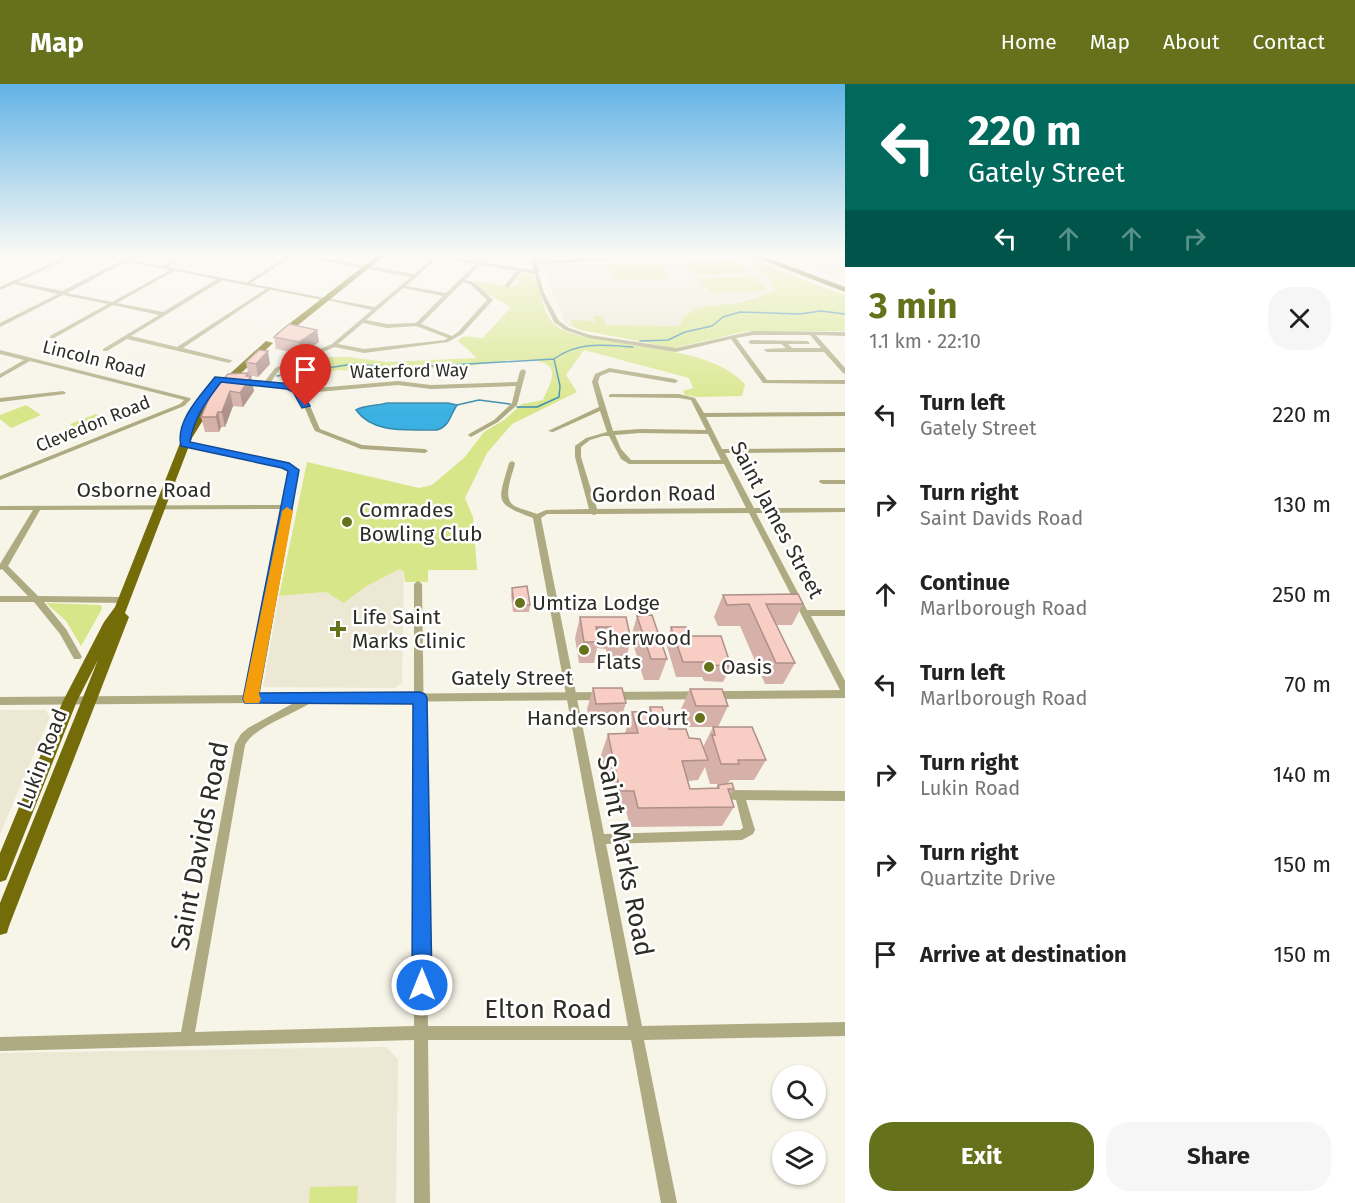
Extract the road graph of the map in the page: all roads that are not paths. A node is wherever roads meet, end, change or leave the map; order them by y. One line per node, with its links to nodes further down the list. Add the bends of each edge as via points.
1 (36, 307): 15 (street)
2 (106, 307): 18 (street)
3 (133, 307): 12 (street)
4 (175, 307): 12 (street)
5 (242, 307): 26 (street)
6 (316, 307): 38 (main road, Lukin Road)
7 (368, 307): 11 (street)
8 (434, 307): 14 (street)
9 (483, 307): 21 (street)
10 (550, 307): 19 (street, via 561,326 573,332 658,349 699,347)
11 (377, 309): 13 (street)
12 (164, 314): 20 (street)
13 (363, 321): 14 (street, via 387,326); 25 (street)
14 (417, 324): 21 (street)
15 (0, 325)
16 (812, 334): 17 (street); 19 (street); 30 (street)
17 (845, 334)
18 (52, 337)
19 (732, 337): 40 (street, via 767,383)
20 (126, 338): 26 (street); 27 (street)
21 (453, 338): 25 (street, via 364,351)
22 (751, 342): 23 (street)
23 (783, 342): 24 (street); 29 (street)
24 (807, 343)
25 (334, 345): 41 (street, via 277,369)
26 (178, 349): 33 (street)
27 (105, 350)
28 (767, 350): 29 (street)
29 (790, 350): 30 (street)
30 (826, 350): 34 (street)
31 (0, 352): 32 (street, Lincoln Road)
32 (29, 359): 36 (street); 46 (street, Lincoln Road)
33 (230, 361)
34 (843, 368)
35 (523, 371): 42 (street)
36 (0, 376)
37 (639, 376): 39 (street); 43 (street); 49 (street, via 600,372 595,382)
38 (222, 380): 41 (street); 56 (main road, Lukin Road, via 211,392)
39 (675, 381)
40 (845, 382)
41 (266, 384): 45 (street)
42 (520, 384): 45 (street, Waterford Way, via 424,387 398,383); 55 (street, via 515,404)
43 (639, 385)
44 (63, 393): 48 (street)
45 (299, 394): 58 (street, via 321,432 361,447)
46 (181, 396): 62 (street, Clevedon Road, via 188,401)
47 (610, 396): 51 (street, Saint James Street, via 679,396 693,399)
48 (0, 400)
49 (603, 408): 52 (street); 53 (street)
50 (845, 414): 51 (street)
51 (701, 415): 54 (street, Saint James Street)
52 (551, 431)
53 (611, 432): 54 (street); 60 (street, via 623,458 629,462); 71 (street, via 592,436 578,446)
54 (710, 432): 59 (street, Saint James Street)
55 (471, 435)
56 (185, 441): 65 (street, via 291,467 294,474); 68 (main road, Lukin Road)
57 (845, 450): 59 (street)
58 (425, 451)
59 (720, 451): 60 (street, Saint James Street)
60 (725, 462): 70 (street, Saint James Street)
61 (513, 463): 72 (street, via 505,500 511,507)
62 (0, 478)
63 (823, 482): 64 (street)
64 (845, 482)
65 (288, 507): 68 (street, Osborne Road); 85 (street)
66 (0, 508): 67 (street, Osborne Road)
67 (38, 508): 68 (street, Osborne Road); 73 (street)
68 (158, 509): 77 (main road, Lukin Road)
69 (845, 510): 70 (street, Gordon Road)
70 (751, 511): 71 (street, Gordon Road); 78 (street, Saint James Street)
71 (594, 513): 72 (street, Gordon Road, via 546,512)
72 (537, 518): 82 (street, Saint Marks Road)
73 (2, 567): 75 (street)
74 (418, 584): 84 (street)
75 (33, 598): 76 (street); 77 (street); 80 (street, via 60,627)
76 (0, 599)
77 (123, 605): 87 (main road, Lukin Road); 88 (main road, Lukin Road, via 122,619)
78 (805, 613): 79 (street); 81 (street, Saint James Street)
79 (845, 613)
80 (77, 657)
81 (845, 692): 82 (street, Gately Street)
82 (572, 697): 84 (street, Gately Street); 92 (street, Saint Marks Road)
83 (310, 698): 84 (street, Gately Street); 85 (street, Gately Street); 98 (street, Saint Davids Road, via 298,708 247,732 240,744)
84 (420, 698): 96 (street)
85 (250, 699): 88 (street, Gately Street)
86 (0, 701): 87 (street, Gately Street)
87 (70, 701): 88 (street, Gately Street); 93 (main road, Lukin Road)
88 (87, 701): 94 (main road, Lukin Road)
89 (707, 795): 90 (street)
90 (740, 796): 91 (street); 92 (street, via 749,830 742,835)
91 (845, 796)
92 (598, 839): 97 (street, Saint Marks Road)
93 (0, 874)
94 (0, 926)
95 (845, 1029): 97 (street, Elton Road)
96 (422, 1033): 97 (street, Elton Road); 98 (street, Elton Road); 100 (street)
97 (637, 1033): 101 (street, Saint Marks Road)
98 (186, 1039): 99 (street, Elton Road)
99 (0, 1044)
100 (422, 1203)
101 (669, 1203)

